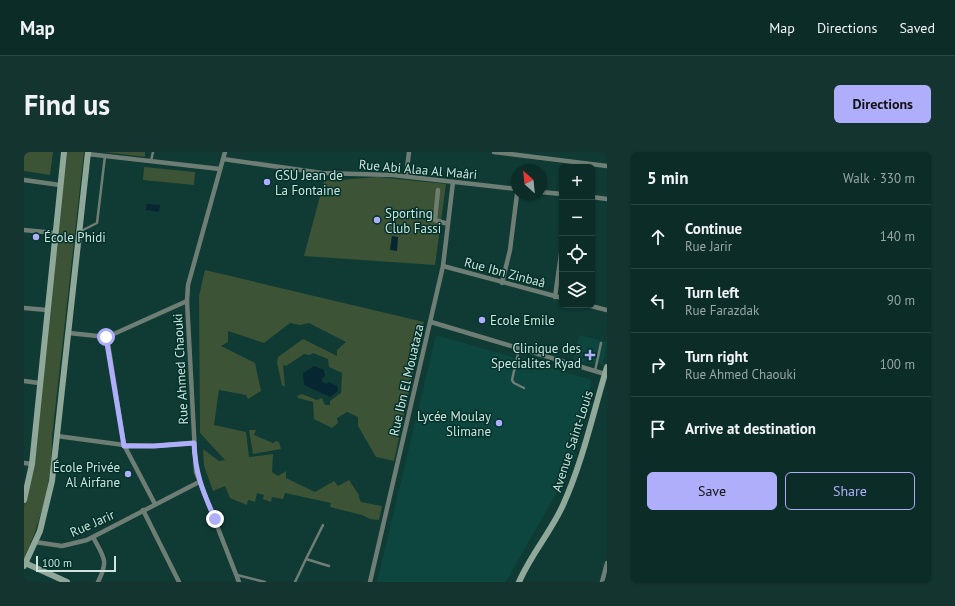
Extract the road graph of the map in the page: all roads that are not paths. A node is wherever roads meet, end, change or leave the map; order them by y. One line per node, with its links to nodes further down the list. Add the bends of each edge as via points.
1 (64, 152): 15 (main road)
2 (152, 152): 9 (lane)
3 (225, 152): 8 (street, Rue Ahmed Chaouki)
4 (409, 152): 12 (street)
5 (494, 152): 10 (street)
6 (88, 153): 7 (street); 25 (main road)
7 (105, 155): 9 (street); 25 (lane, via 97,223)
8 (223, 159): 11 (street, Rue Ahmed Chaouki); 12 (street, Rue Abi Alaa Al Maâri, via 322,173)
9 (151, 161): 11 (street)
10 (607, 166)
11 (220, 169): 32 (street, Rue Ahmed Chaouki, via 188,285)
12 (406, 176): 14 (street, Rue Abi Alaa Al Maâri)
13 (24, 180): 15 (street)
14 (453, 182): 16 (street, Rue Abi Alaa Al Maâri); 23 (street, Rue Ibn El Mouataza)
15 (60, 185): 26 (main road)
16 (511, 188)
17 (438, 190): 23 (street, via 435,220)
18 (547, 193): 19 (street)
19 (559, 194)
20 (595, 198): 21 (street)
21 (607, 199)
22 (516, 200): 28 (street, via 511,243)
23 (448, 224): 27 (street, Rue Ibn El Mouataza)
24 (24, 230): 26 (street)
25 (80, 231): 38 (main road)
26 (55, 233): 35 (main road)
27 (443, 266): 28 (street, Rue Ibn Zinbaâ); 37 (street, Rue Ibn El Mouataza)
28 (502, 283): 30 (street, Rue Ibn Zinbaâ)
29 (559, 283): 30 (street)
30 (555, 297): 31 (street, Rue Ibn Zinbaâ)
31 (559, 298)
32 (187, 301): 39 (street); 49 (street, Rue Ahmed Chaouki)
33 (595, 307): 36 (street)
34 (24, 308): 35 (street)
35 (47, 310): 46 (main road)
36 (607, 310)
37 (431, 322): 41 (street); 73 (street, Rue Ibn El Mouataza)
38 (69, 333): 39 (street); 48 (main road)
39 (106, 337): 50 (street)
40 (601, 343): 43 (lane)
41 (519, 349): 43 (street); 47 (lane, via 512,380)
42 (607, 367): 44 (main road, Avenue Saint-Louis)
43 (595, 371): 44 (street)
44 (605, 374): 74 (main road, Avenue Saint-Louis, via 573,480 562,506)
45 (24, 381): 46 (street)
46 (39, 383): 52 (main road)
47 (524, 388)
48 (57, 436): 50 (street); 59 (main road, via 49,496)
49 (194, 443): 50 (street); 53 (street, Rue Ahmed Chaouki)
50 (124, 446): 55 (street)
51 (24, 463): 52 (street)
52 (32, 464): 54 (main road)
53 (199, 482): 55 (street, Rue Jarir); 64 (street, Rue Ahmed Chaouki)
54 (24, 500)
55 (155, 504): 56 (street, Rue Jarir)
56 (143, 510): 58 (street, Rue Jarir); 69 (street)
57 (323, 525): 60 (lane)
58 (93, 538): 59 (street, Rue Jarir, via 67,545); 68 (street, via 105,562)
59 (35, 542): 62 (main road)
60 (306, 559): 63 (lane); 72 (lane)
61 (607, 563): 65 (street)
62 (25, 565): 66 (main road)
63 (329, 566)
64 (236, 575): 70 (street, Rue Ahmed Chaouki); 71 (lane)
65 (605, 577): 75 (street)
66 (58, 580): 67 (main road)
67 (67, 582)
68 (98, 582)
69 (179, 582)
70 (239, 582)
71 (265, 582)
72 (295, 582)
73 (370, 582)
74 (519, 582)
75 (602, 582)

